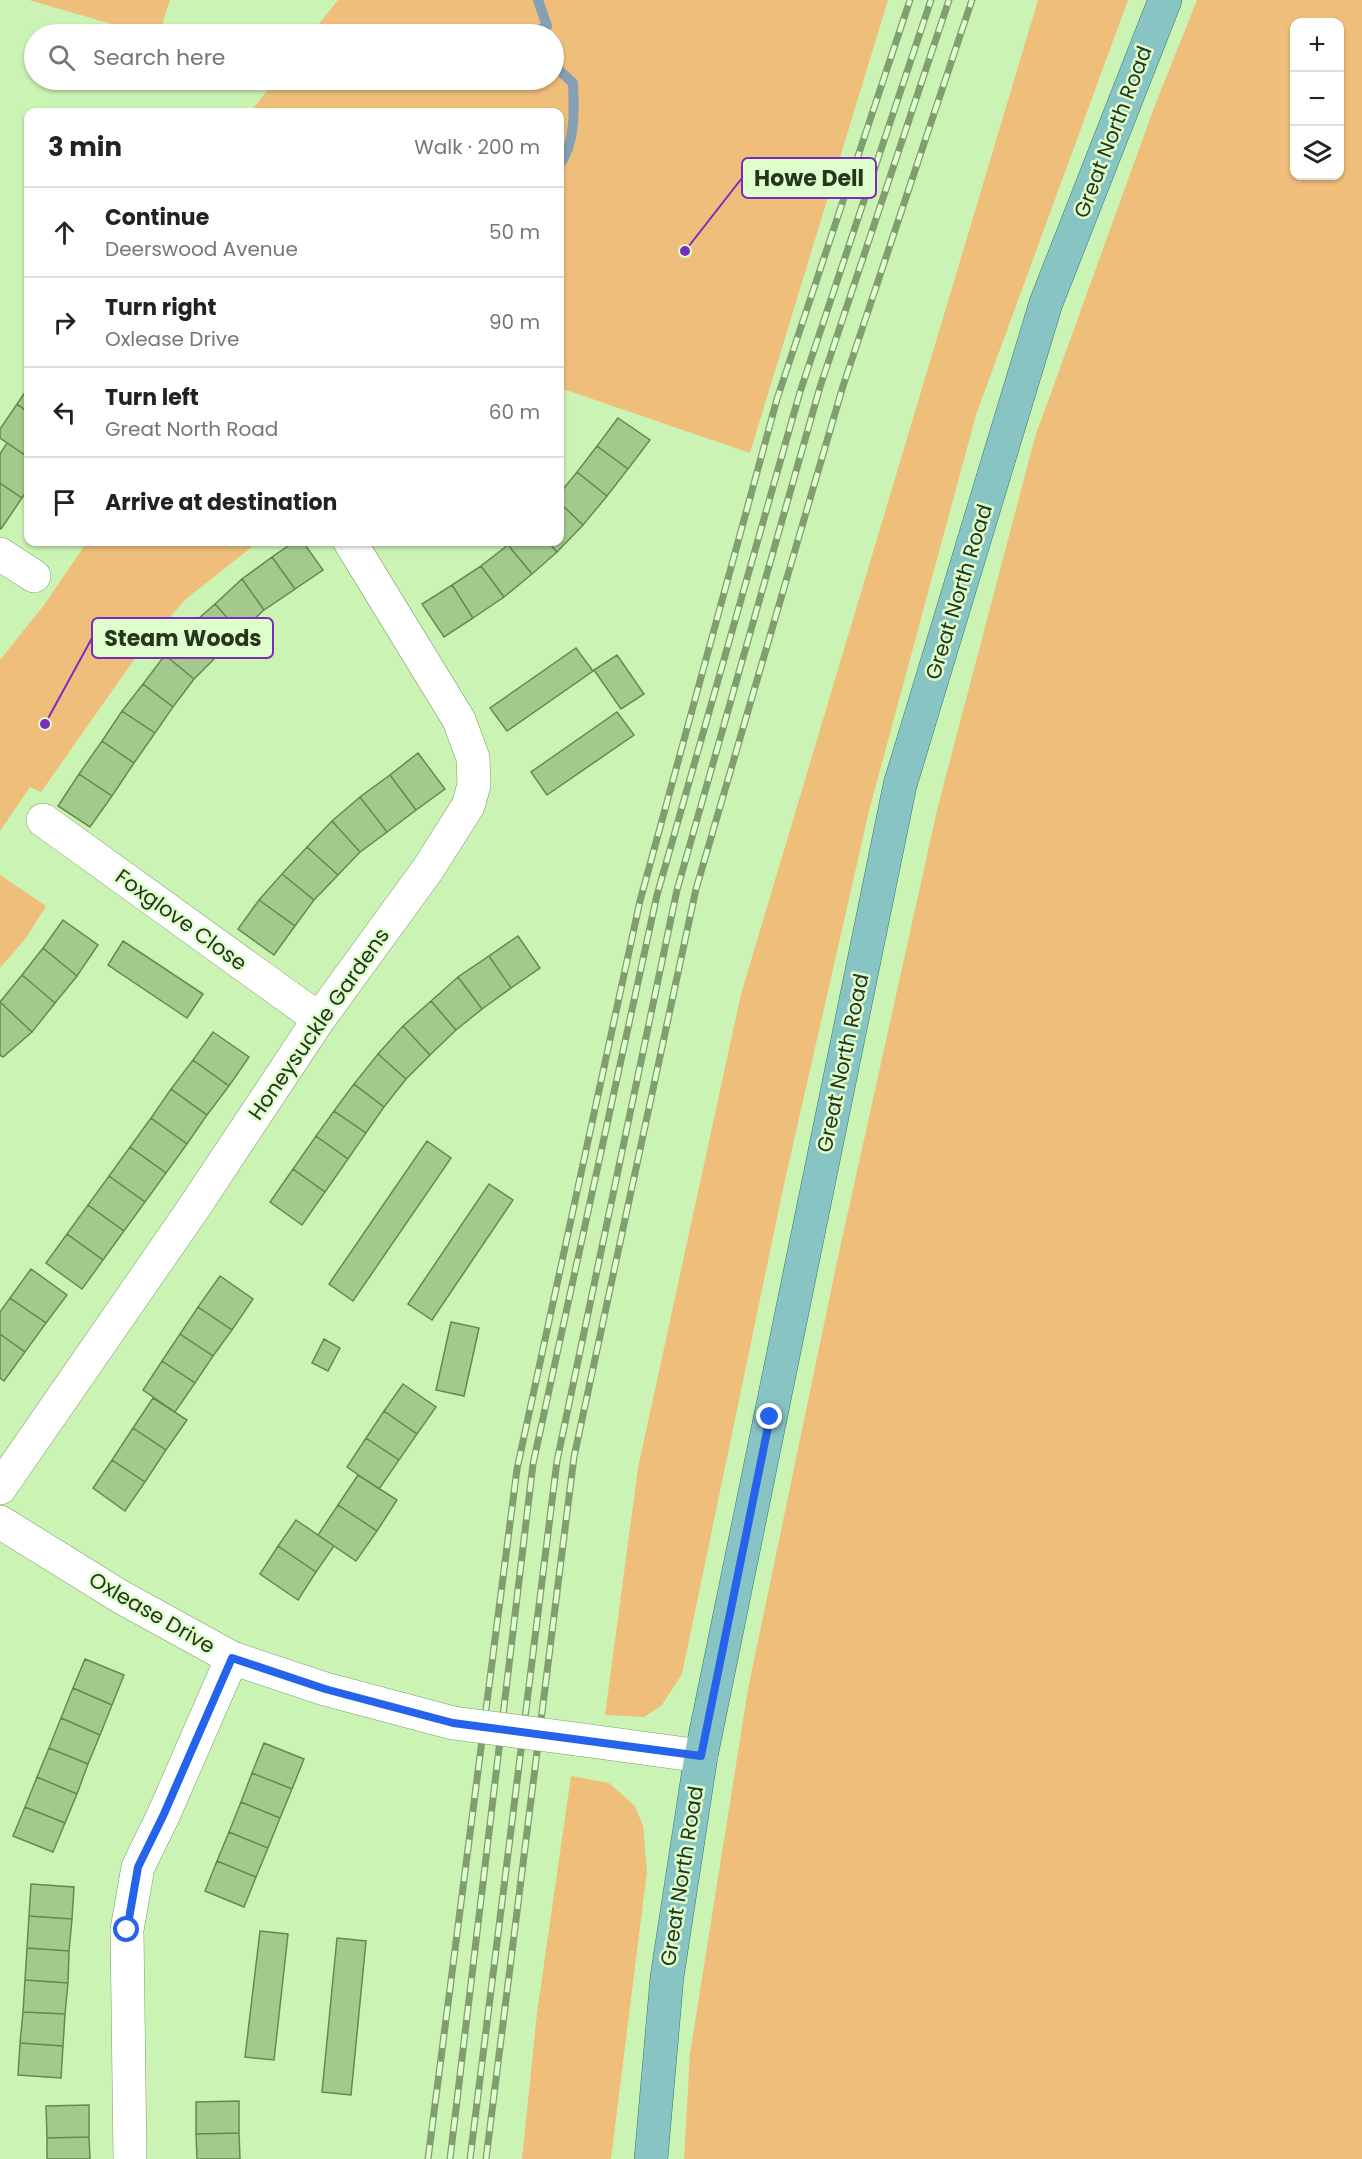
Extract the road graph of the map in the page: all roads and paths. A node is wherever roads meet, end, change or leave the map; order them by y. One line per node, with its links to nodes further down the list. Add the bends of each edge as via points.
1 (1165, 0): 10 (main road, Great North Road, via 1046,303 900,785)
2 (352, 546): 6 (street, Honeysuckle Gardens, via 459,720 472,758 474,785 468,806 428,869)
3 (0, 554): 4 (street)
4 (34, 576)
5 (42, 820): 6 (street, Foxglove Close)
6 (319, 1020): 7 (street, Honeysuckle Gardens)
7 (0, 1488)
8 (0, 1522): 9 (street, Oxlease Drive, via 121,1597)
9 (232, 1658): 10 (street, Oxlease Drive, bridge, via 453,1723); 11 (street, via 138,1867 127,1930)
10 (701, 1756): 12 (main road, Great North Road, via 667,1977)
11 (130, 2159)
12 (651, 2159)

